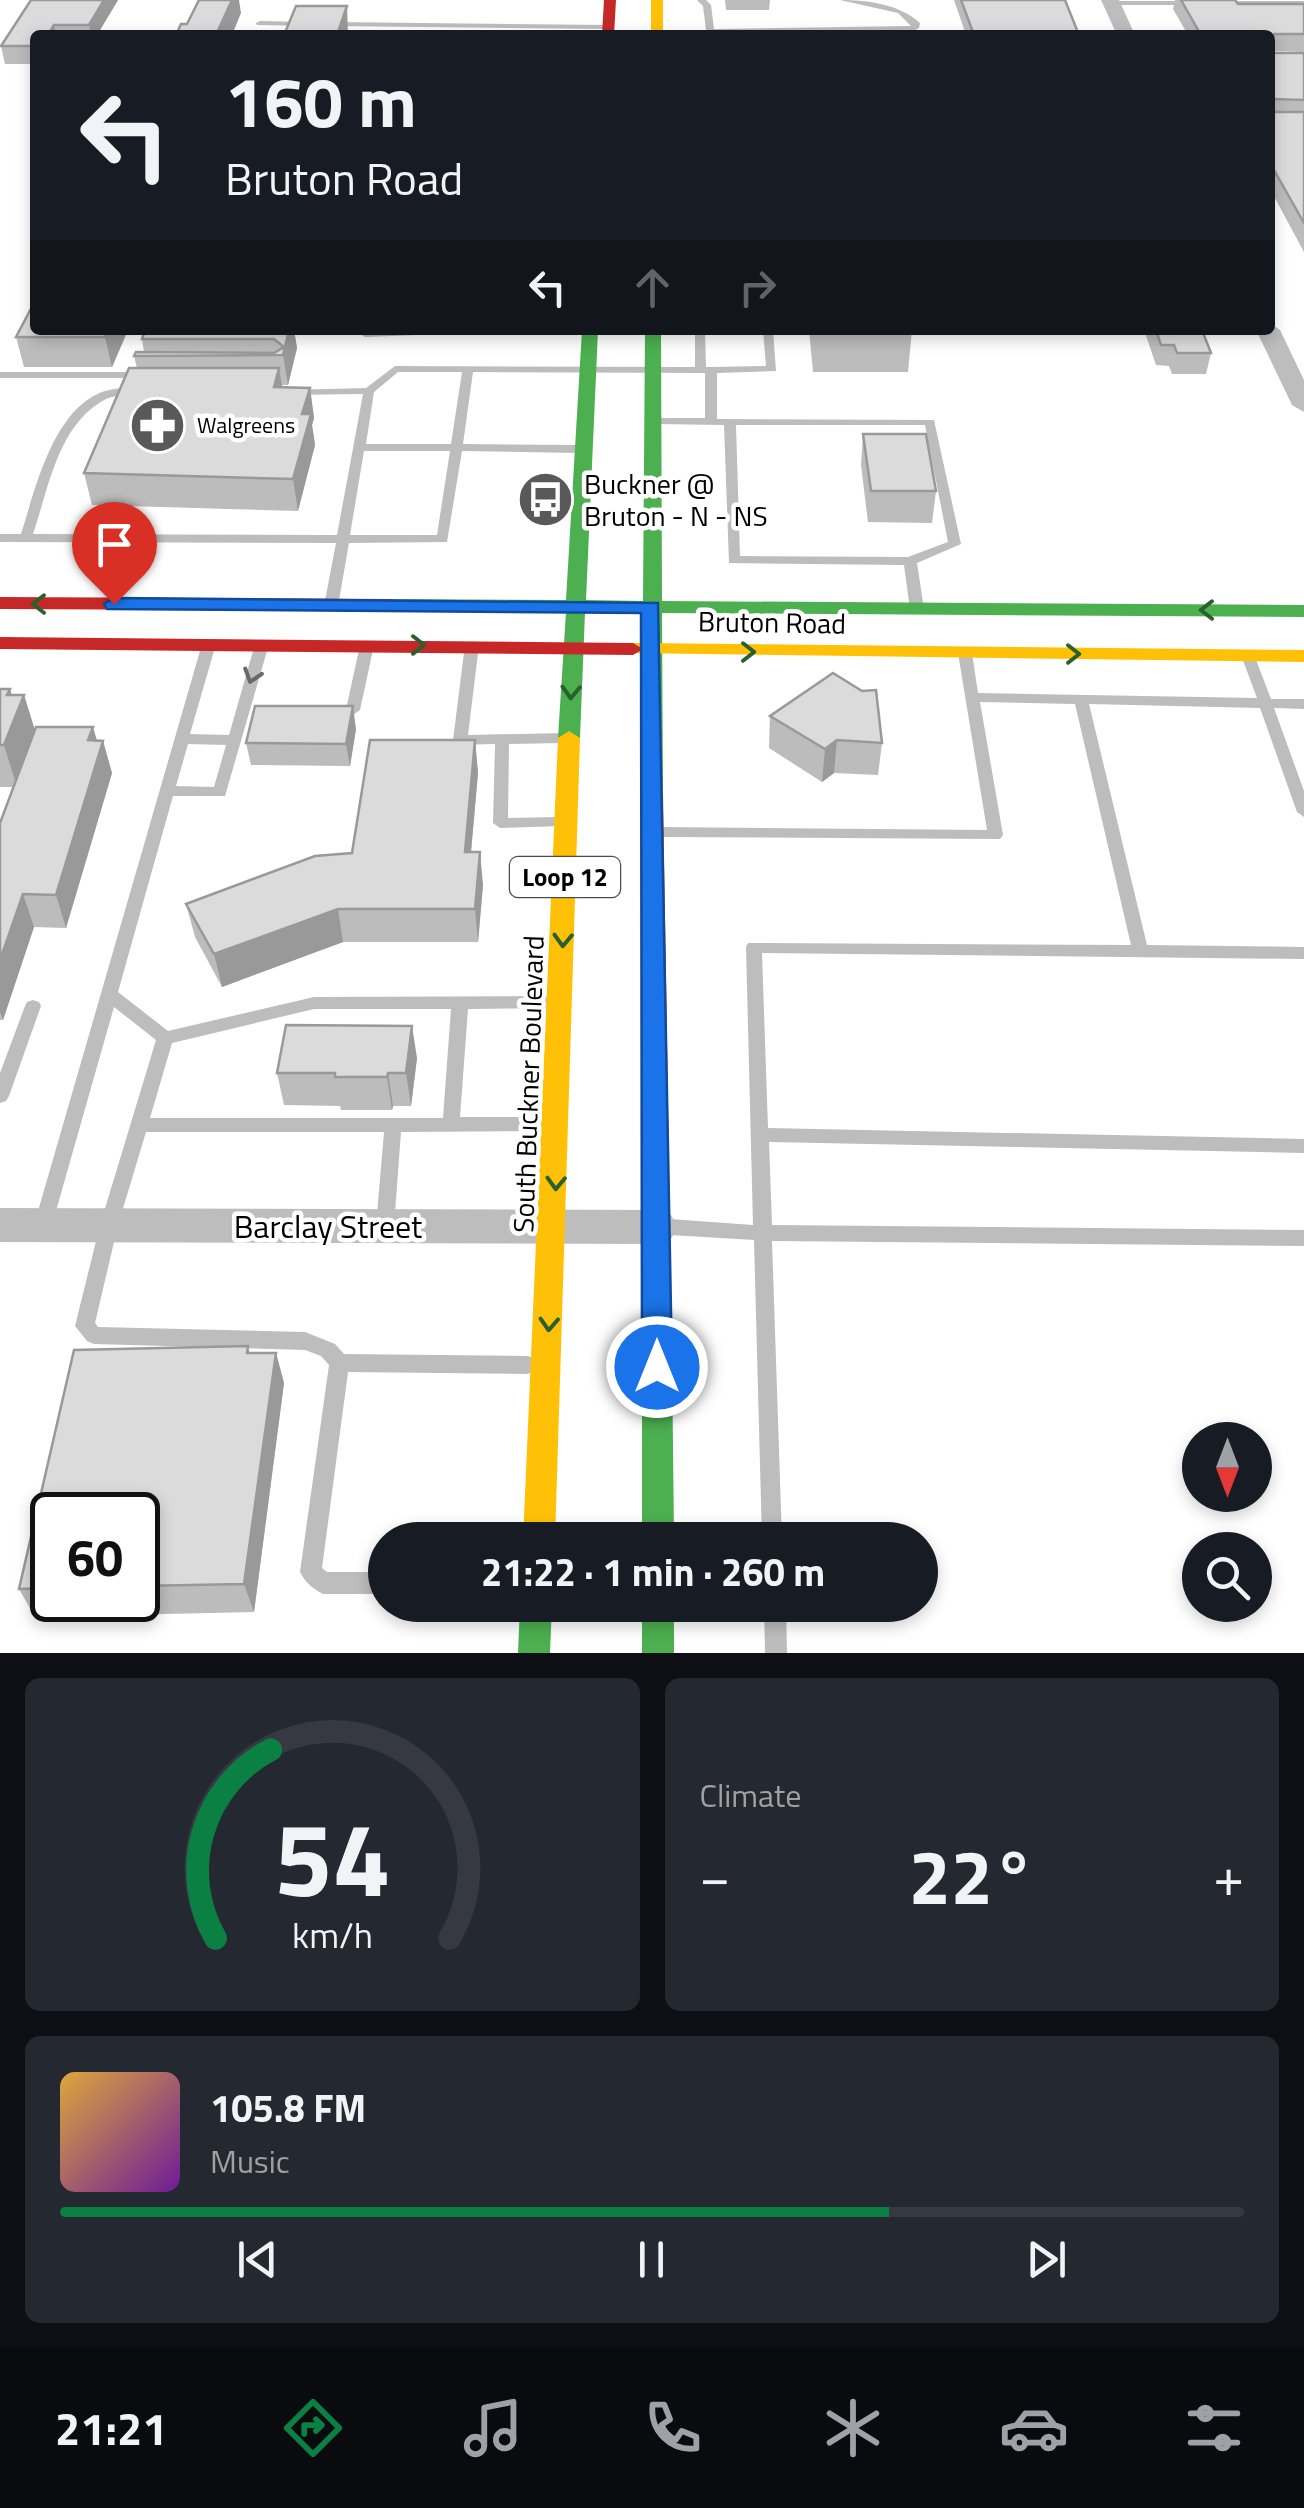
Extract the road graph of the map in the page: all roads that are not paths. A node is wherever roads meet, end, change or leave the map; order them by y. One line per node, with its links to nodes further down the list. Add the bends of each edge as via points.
1 (610, 0): 9 (main road)
2 (656, 0): 10 (main road)
3 (701, 0): 11 (lane, via 708,5)
4 (844, 0): 12 (lane, via 901,11 916,23)
5 (1110, 2): 6 (lane); 13 (street)
6 (1304, 4)
7 (260, 23): 8 (lane)
8 (564, 30)
9 (608, 30)
10 (656, 30)
11 (710, 30)
12 (875, 30)
13 (1124, 30)
14 (590, 335): 20 (main road, South Buckner Boulevard / Loop 12)
15 (653, 335): 21 (main road, Loop 12)
16 (701, 335): 22 (lane)
17 (769, 335): 22 (lane, via 772,369)
18 (1270, 335): 28 (street)
19 (468, 369): 20 (lane); 27 (lane, via 395,369); 33 (lane)
20 (587, 370): 21 (lane); 34 (main road, South Buckner Boulevard / Loop 12)
21 (652, 370): 22 (lane); 29 (main road, Loop 12)
22 (706, 370): 30 (lane)
23 (0, 375): 24 (lane)
24 (159, 375)
25 (149, 392): 36 (lane, via 109,392 80,410 60,442)
26 (269, 392): 27 (lane)
27 (369, 392): 32 (lane)
28 (1304, 405)
29 (654, 421): 30 (lane); 42 (main road, Loop 12)
30 (711, 422): 31 (lane)
31 (730, 422): 38 (lane, via 734,560); 38 (lane, via 930,422 956,544)
32 (358, 447): 33 (lane); 37 (lane)
33 (456, 448): 34 (lane); 37 (lane, via 443,539)
34 (584, 448): 41 (main road, South Buckner Boulevard / Loop 12)
35 (0, 538): 36 (lane)
36 (26, 538): 37 (lane)
37 (343, 539): 40 (lane)
38 (910, 561): 43 (lane)
39 (0, 604): 40 (main road, Bruton Road, one-way to 39)
40 (331, 606): 41 (main road, Bruton Road)
41 (576, 606): 42 (main road, Bruton Road); 50 (main road, South Buckner Boulevard / Loop 12)
42 (651, 607): 43 (main road, Bruton Road); 51 (main road, Loop 12)
43 (917, 609): 44 (main road, Bruton Road, one-way to 43)
44 (1304, 611)
45 (0, 643): 46 (main road, Bruton Road)
46 (208, 644): 47 (main road, Bruton Road); 63 (lane)
47 (262, 644): 48 (main road, Bruton Road); 59 (lane, one-way to 59)
48 (368, 645): 49 (main road, Bruton Road, one-way to 49); 61 (lane, via 353,710)
49 (472, 646): 50 (main road, Bruton Road); 64 (lane, via 460,740)
50 (573, 647): 51 (main road, Bruton Road); 62 (main road, South Buckner Boulevard / Loop 12, one-way to 62)
51 (651, 649): 52 (main road, Bruton Road, one-way to 52); 70 (main road, Loop 12)
52 (965, 654): 53 (main road, Bruton Road, one-way to 53); 55 (lane)
53 (1248, 655): 54 (main road, Bruton Road); 57 (lane)
54 (1304, 656)
55 (973, 698): 56 (lane); 70 (lane, via 995,835)
56 (1081, 699): 57 (lane); 71 (lane)
57 (1266, 703): 58 (lane); 66 (lane)
58 (1304, 704)
59 (242, 708): 60 (lane); 65 (lane)
60 (261, 708)
61 (316, 709)
62 (569, 738): 64 (lane); 69 (main road, South Buckner Boulevard / Loop 12)
63 (182, 739): 65 (lane); 67 (lane)
64 (502, 739): 69 (lane, via 500,822)
65 (234, 740): 67 (lane, via 220,792)
66 (1300, 787): 68 (lane)
67 (167, 791): 73 (lane)
68 (1304, 812)
69 (567, 822): 75 (main road, South Buckner Boulevard / Loop 12, one-way to 75)
70 (652, 832): 90 (main road, Loop 12)
71 (1140, 951): 72 (lane); 83 (lane, via 754,947)
72 (1304, 953)
73 (109, 994): 77 (lane); 85 (lane)
74 (460, 1002): 75 (lane); 77 (lane, via 314,1003); 80 (lane)
75 (561, 1002): 81 (main road, South Buckner Boulevard / Loop 12)
76 (33, 1006): 78 (lane)
77 (165, 1038): 79 (lane)
78 (0, 1096)
79 (139, 1124): 82 (lane); 86 (lane)
80 (451, 1124): 81 (lane); 82 (lane)
81 (558, 1124): 89 (main road, South Buckner Boulevard / Loop 12, one-way to 89)
82 (392, 1125): 88 (lane)
83 (758, 1135): 84 (lane); 91 (lane)
84 (1304, 1146)
85 (43, 1224): 86 (street, Barclay Street); 87 (street, Barclay Street)
86 (108, 1224): 88 (street, Barclay Street); 93 (lane, via 87,1310 85,1326 94,1334 305,1341 328,1350)
87 (0, 1225)
88 (386, 1226): 89 (street, Barclay Street)
89 (554, 1226): 90 (street, Barclay Street); 94 (main road, South Buckner Boulevard / Loop 12, one-way to 94)
90 (656, 1226): 91 (lane); 96 (main road, Loop 12)
91 (760, 1233): 92 (lane); 97 (lane)
92 (1304, 1238)
93 (338, 1363): 94 (lane); 98 (lane, via 311,1572 323,1582)
94 (547, 1365): 95 (main road, South Buckner Boulevard / Loop 12)
95 (541, 1522)
96 (658, 1522)
97 (771, 1522)
98 (368, 1583)
99 (535, 1622): 102 (main road)
100 (658, 1622): 103 (main road)
101 (775, 1622): 104 (lane)
102 (534, 1653)
103 (658, 1653)
104 (776, 1653)

